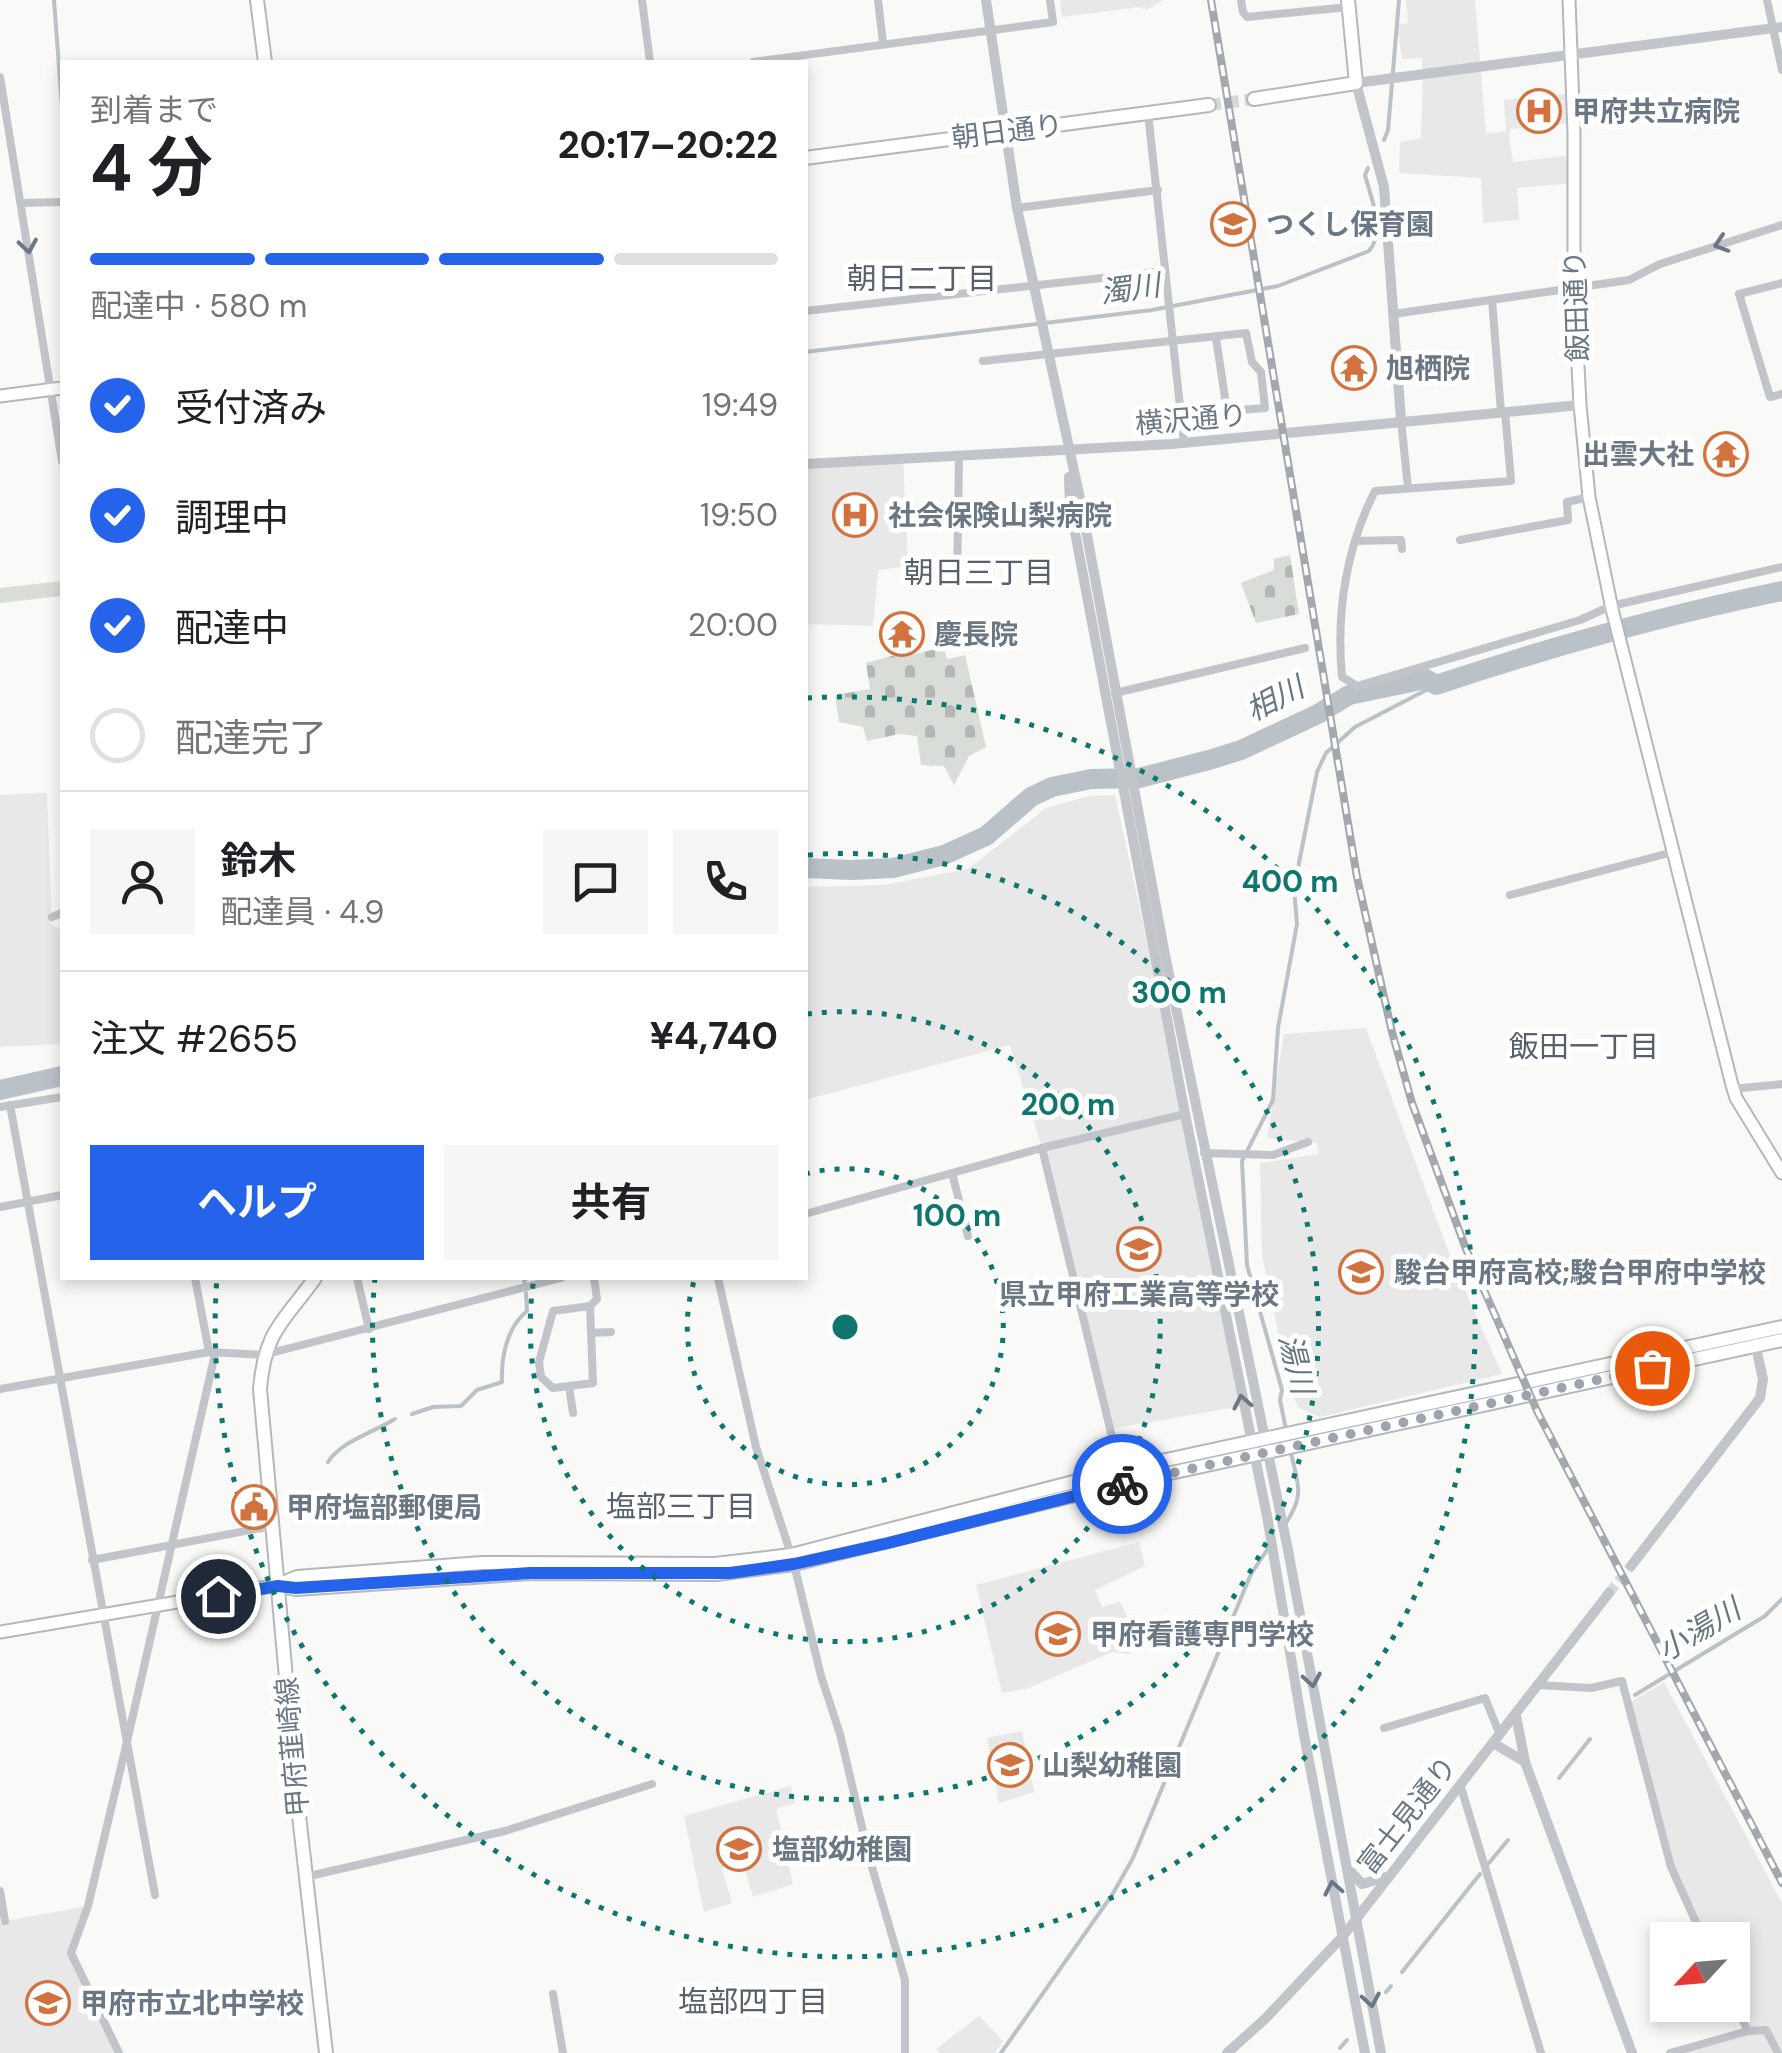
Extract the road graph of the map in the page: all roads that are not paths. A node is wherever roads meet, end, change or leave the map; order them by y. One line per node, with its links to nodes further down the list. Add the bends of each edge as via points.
1 (258, 0): 14 (main road)
2 (642, 0): 15 (street)
3 (878, 0): 12 (street)
4 (986, 0): 11 (street)
5 (1050, 0): 11 (street, via 1052,22)
6 (1240, 0): 9 (street, via 1247,18)
7 (1569, 0): 13 (main road, 飯田通り)
8 (1767, 0): 10 (street)
9 (1348, 4): 19 (main road)
10 (1778, 27): 13 (street); 17 (street)
11 (989, 31): 12 (street); 23 (street)
12 (884, 44): 16 (street)
13 (1570, 56): 19 (street); 33 (main road, 飯田通り)
14 (265, 60)
15 (650, 60)
16 (768, 60)
17 (1782, 70)
18 (0, 79): 27 (street)
19 (1356, 84): 20 (main road); 36 (street, via 1384,187)
20 (1254, 99)
21 (1209, 105): 22 (main road, 朝日通り)
22 (1148, 113): 23 (main road, 朝日通り); 25 (street)
23 (1004, 132): 24 (main road, 朝日通り); 28 (street)
24 (808, 158)
25 (1158, 190): 28 (street); 30 (street)
26 (60, 202): 27 (street)
27 (21, 203): 41 (street, one-way to 41)
28 (1017, 208): 32 (street)
29 (1782, 226): 33 (street, one-way to 33, via 1629,280)
30 (1165, 271): 32 (street); 38 (street)
31 (1782, 283): 42 (street, via 1740,294 1770,397)
32 (1033, 285): 35 (street); 39 (street)
33 (1574, 288): 34 (street); 44 (main road, 飯田通り)
34 (1492, 300): 36 (street); 46 (street)
35 (808, 311)
36 (1393, 314): 48 (street)
37 (1216, 338): 38 (street); 45 (street); 45 (street, via 1246,333 1261,372 1265,408)
38 (1173, 340): 39 (street); 47 (street)
39 (1047, 353): 40 (street); 51 (street)
40 (983, 361)
41 (57, 389): 43 (main road); 49 (street)
42 (1782, 394)
43 (0, 396)
44 (1580, 405): 46 (street, 横沢通り); 55 (main road, 飯田通り)
45 (1227, 411): 47 (street)
46 (1503, 411): 48 (street, 横沢通り); 54 (street, via 1512,481)
47 (1182, 418): 50 (street)
48 (1402, 420): 50 (street, 横沢通り); 54 (street)
49 (60, 432)
50 (1184, 443): 51 (street, 横沢通り)
51 (1067, 451): 52 (street, 横沢通り); 63 (street)
52 (959, 456): 53 (street, 横沢通り); 60 (street)
53 (808, 464)
54 (1408, 488): 57 (street, via 1375,490)
55 (1590, 498): 56 (street, via 1567,502 1568,520); 61 (main road, 飯田通り)
56 (1460, 540)
57 (1355, 542): 58 (street, via 1401,540); 61 (street, via 1339,644 1342,677 1356,686)
58 (1402, 549)
59 (1782, 567): 61 (street)
60 (957, 584)
61 (1612, 608): 65 (main road, 飯田通り)
62 (1305, 648): 63 (street)
63 (1110, 695): 64 (street)
64 (1129, 794): 73 (street); 76 (street)
65 (1672, 852): 66 (street); 70 (main road)
66 (1510, 894)
67 (60, 914): 68 (street)
68 (52, 918)
69 (1782, 1084): 70 (street)
70 (1733, 1089): 77 (main road)
71 (60, 1096): 72 (street)
72 (5, 1106): 80 (street)
73 (1185, 1114): 75 (street); 103 (street, one-way to 73)
74 (1308, 1142): 76 (street, via 1273,1155)
75 (1042, 1148): 78 (street); 106 (street)
76 (1204, 1153): 103 (street)
77 (1782, 1173)
78 (952, 1174): 82 (street); 83 (street)
79 (60, 1195): 80 (street)
80 (27, 1202): 81 (street); 99 (street)
81 (0, 1206)
82 (808, 1213)
83 (968, 1236)
84 (195, 1280): 97 (street)
85 (314, 1280): 98 (main road)
86 (357, 1280): 92 (street)
87 (553, 1280): 92 (street)
88 (594, 1280): 90 (street, via 597,1299)
89 (718, 1280): 110 (street, via 752,1434)
90 (590, 1306): 94 (street); 100 (street, via 553,1311 539,1362 541,1377 553,1388)
91 (1782, 1328): 95 (main road)
92 (369, 1329): 98 (street)
93 (611, 1332): 94 (street)
94 (591, 1333): 100 (street, via 593,1383)
95 (1756, 1339): 96 (main road); 104 (main road); 111 (street, via 1760,1398)
96 (1782, 1340)
97 (212, 1353): 98 (street); 99 (street); 108 (street)
98 (263, 1354): 107 (main road, 甲府韮崎線)
99 (60, 1378): 101 (street); 109 (street)
100 (569, 1386): 102 (street)
101 (0, 1388)
102 (573, 1414)
103 (1257, 1440): 104 (main road); 105 (street); 106 (main road)
104 (1289, 1441): 105 (main road)
105 (1260, 1455): 106 (main road); 125 (street, one-way to 125, via 1281,1513); 133 (street, one-way to 105)
106 (1122, 1477): 110 (main road)
107 (272, 1526): 108 (street); 112 (main road, 甲府韮崎線)
108 (174, 1543): 109 (street); 114 (street)
109 (92, 1560): 115 (street)
110 (792, 1560): 112 (main road, via 482,1563 297,1577); 140 (street, via 905,1980)
111 (1631, 1566)
112 (278, 1586): 114 (main road); 126 (main road, 甲府韮崎線)
113 (1609, 1593): 117 (street, 富士見通り)
114 (158, 1607): 115 (main road); 121 (street)
115 (102, 1617): 116 (main road); 121 (street)
116 (0, 1632)
117 (1537, 1685): 118 (street, 富士見通り); 132 (street, via 1591,1688 1622,1681 1671,1867)
118 (1516, 1716): 120 (street, 富士見通り); 122 (street)
119 (1384, 1728): 120 (street, via 1485,1698)
120 (1496, 1739): 122 (street); 123 (street, 富士見通り)
121 (126, 1746): 129 (street); 137 (street, via 71,1953)
122 (1525, 1762): 145 (street)
123 (1459, 1782): 127 (street, 富士見通り); 144 (street)
124 (652, 1784): 126 (street, via 506,1832)
125 (1346, 1862): 127 (street, via 1362,1884); 130 (street)
126 (305, 1877): 138 (main road, 甲府韮崎線)
127 (1386, 1877): 130 (street, 富士見通り)
128 (0, 1891): 131 (street)
129 (155, 1895)
130 (1356, 1919): 133 (street, 富士見通り); 143 (street, one-way to 143)
131 (6, 1922)
132 (1696, 1922)
133 (1343, 1936): 141 (street, 富士見通り); 142 (street)
134 (553, 1994): 139 (street)
135 (1744, 2022): 136 (street)
136 (1748, 2031): 146 (street); 147 (street, via 1766,2030)
137 (119, 2053)
138 (326, 2053)
139 (563, 2053)
140 (905, 2053)
141 (1227, 2053)
142 (1364, 2053)
143 (1381, 2053)
144 (1541, 2053)
145 (1632, 2053)
146 (1670, 2053)
147 (1778, 2053)

